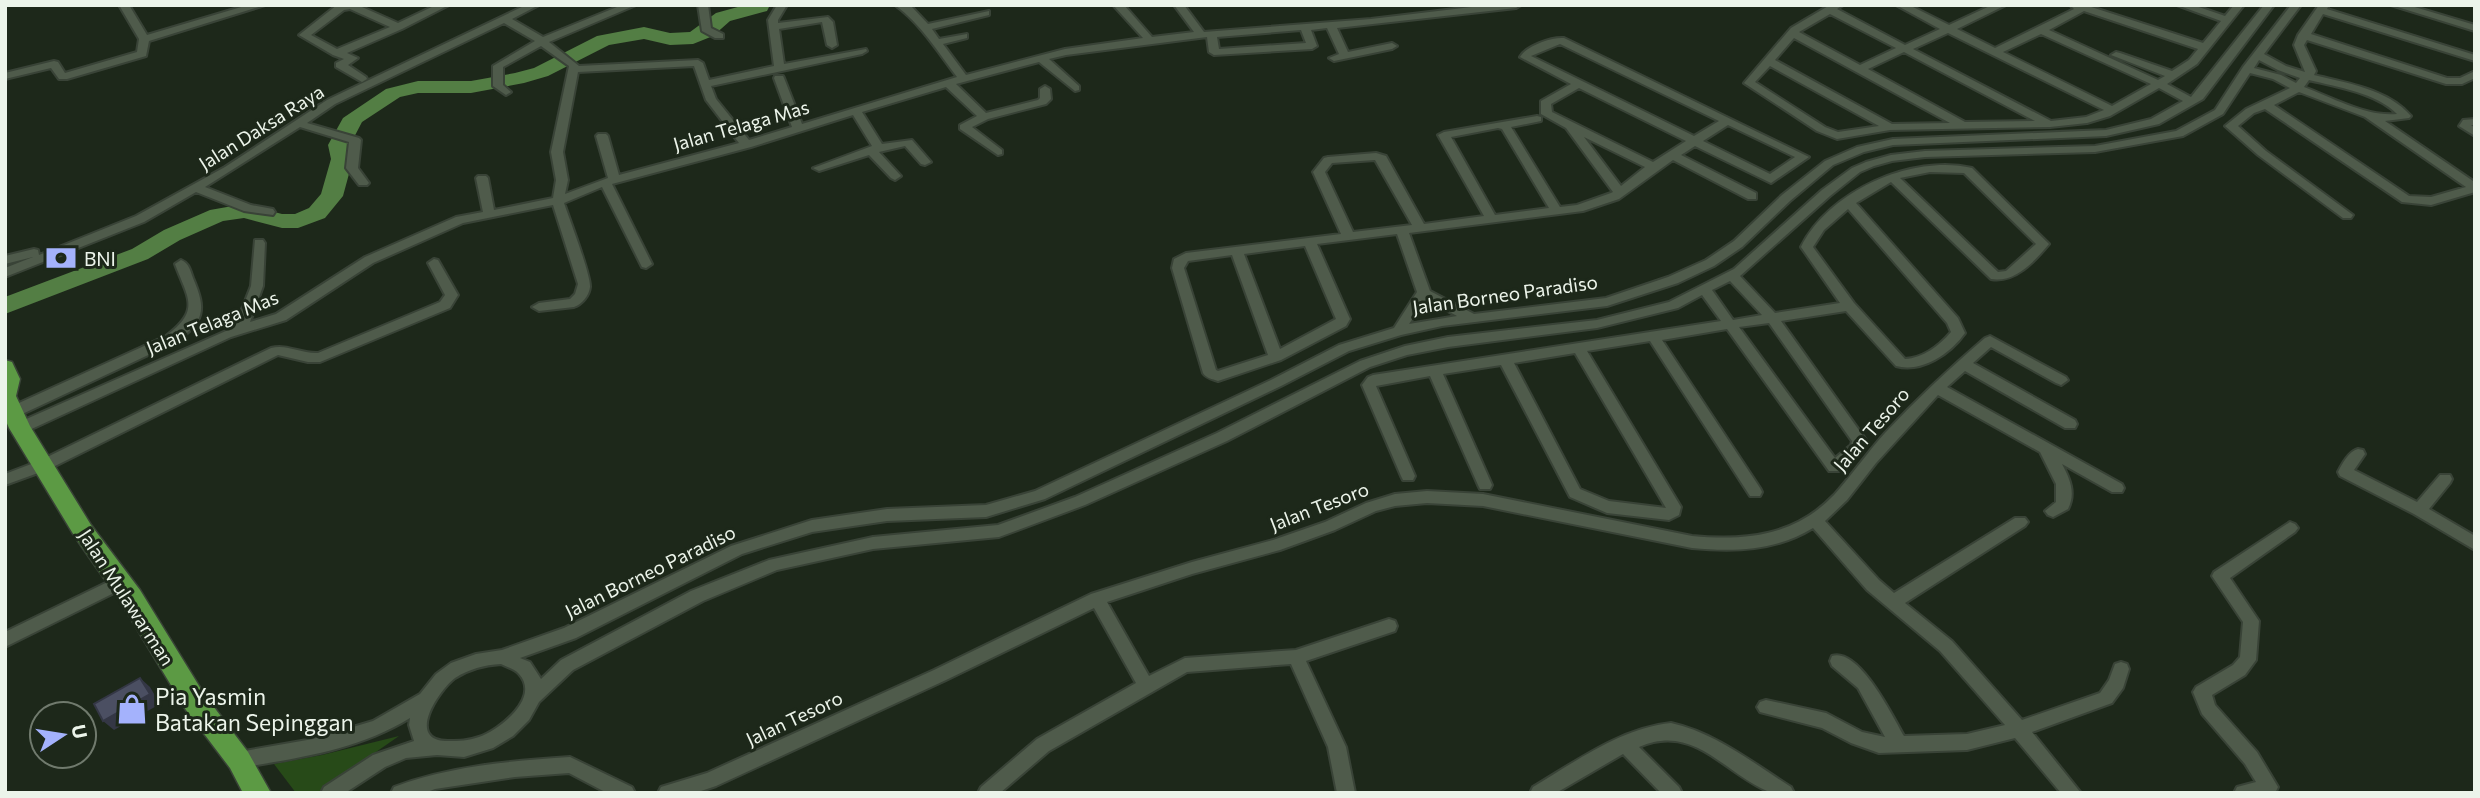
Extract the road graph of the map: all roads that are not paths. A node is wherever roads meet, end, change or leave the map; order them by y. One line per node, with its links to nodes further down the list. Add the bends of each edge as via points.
1 (124, 5): 43 (street)
2 (260, 5): 43 (street)
3 (444, 5): 29 (street)
4 (522, 5): 66 (street, Jalan Daksa Raya)
5 (534, 5): 26 (street, Jalan Daksa Raya)
6 (631, 5): 45 (street)
7 (703, 5): 37 (street)
8 (782, 5): 31 (street)
9 (901, 5): 35 (street)
10 (1118, 5): 44 (street)
11 (1180, 5): 40 (street)
12 (1516, 5): 28 (street, Jalan Telaga Mas)
13 (1901, 5): 36 (street)
14 (2001, 5): 23 (street)
15 (2182, 5): 27 (street)
16 (2239, 5): 27 (street)
17 (2269, 5): 30 (street, Jalan Borneo Paradiso)
18 (2296, 5): 39 (street)
19 (2396, 5): 34 (street)
20 (356, 6): 29 (street); 53 (street, via 341,7 304,36)
21 (2077, 6): 33 (street, via 2079,11); 49 (street)
22 (1835, 7): 38 (street); 50 (street)
23 (1984, 7): 36 (street)
24 (2323, 8): 41 (street); 56 (street)
25 (985, 13): 35 (street)
26 (504, 19): 45 (street); 85 (street, Jalan Daksa Raya, via 331,102)
27 (2227, 20): 49 (street)
28 (1331, 25): 32 (street, Jalan Telaga Mas); 48 (street, via 1339,56)
29 (398, 26): 53 (street)
30 (2254, 26): 39 (street); 76 (street, Jalan Borneo Paradiso)
31 (774, 27): 47 (street, via 824,19); 62 (street)
32 (1305, 27): 40 (street, Jalan Telaga Mas); 40 (street, via 1314,50 1210,52)
33 (2041, 28): 52 (street); 68 (street); 68 (street)
34 (2475, 28)
35 (926, 29): 46 (street)
36 (1948, 29): 50 (street); 52 (street)
37 (713, 33)
38 (1793, 33): 57 (street); 59 (street)
39 (2276, 33): 54 (street)
40 (1206, 34): 44 (street, Jalan Telaga Mas)
41 (2303, 35): 63 (street, via 2446,81 2462,81); 65 (street, via 2299,45 2311,71)
42 (963, 36): 46 (street)
43 (145, 39): 64 (street, via 142,54 63,77 54,64)
44 (1149, 39): 55 (street, Jalan Telaga Mas)
45 (542, 41): 58 (street); 72 (street, via 498,66)
46 (938, 42): 67 (street)
47 (832, 45)
48 (1392, 46)
49 (2203, 47): 68 (street, via 2193,62)
50 (1906, 49): 59 (street); 91 (street)
51 (862, 51): 62 (street)
52 (1995, 52): 78 (street)
53 (337, 53): 66 (street, via 353,58 340,65)
54 (2258, 55): 60 (street); 61 (street)
55 (1041, 58): 67 (street, Jalan Telaga Mas); 73 (street)
56 (2475, 58)
57 (1768, 60): 89 (street); 89 (street, via 1749,83 1821,129 1837,136)
58 (571, 65): 70 (street, via 693,62 700,66); 111 (street, via 557,152 562,180)
59 (1859, 69): 86 (street)
60 (2247, 69): 61 (street); 97 (street, via 2219,112 2179,134 2127,145)
61 (2279, 72): 65 (street); 74 (street)
62 (779, 74): 70 (street, via 748,74); 90 (street)
63 (2475, 74)
64 (5, 76)
65 (2307, 76): 74 (street); 80 (street, via 2386,101 2405,116 2395,119)
66 (362, 79): 123 (street, Jalan Daksa Raya, via 196,178)
67 (963, 79): 69 (street, Jalan Telaga Mas)
68 (2166, 79): 76 (street); 78 (street)
69 (948, 83): 79 (street, Jalan Telaga Mas); 81 (street)
70 (706, 84): 95 (street, via 710,100)
71 (1579, 84): 83 (street, via 1525,55 1560,40); 88 (street, via 1544,107); 94 (street)
72 (500, 86)
73 (1075, 88)
74 (2298, 88): 77 (street); 80 (street)
75 (1045, 89): 81 (street, via 1042,102)
76 (2197, 97): 91 (street, Jalan Borneo Paradiso, via 2155,122 2106,133)
77 (2265, 104): 80 (street, via 2406,199 2431,201 2473,188); 116 (street, via 2231,126)
78 (2112, 110): 91 (street)
79 (856, 111): 90 (street, Jalan Telaga Mas); 96 (street)
80 (2365, 112)
81 (984, 117): 98 (street, via 964,127)
82 (1537, 118): 87 (street)
83 (1726, 121): 94 (street); 94 (street, via 1803,157 1771,179)
84 (2475, 122): 92 (street, via 2465,126)
85 (300, 124): 107 (street, via 355,140 350,165); 108 (street, Jalan Daksa Raya)
86 (1961, 124): 89 (street); 91 (street)
87 (1503, 125): 113 (street); 117 (street, via 1444,135)
88 (1570, 125): 102 (street); 109 (street)
89 (1890, 127)
90 (799, 128): 95 (street, Jalan Telaga Mas)
91 (2049, 130): 97 (street); 134 (street, Jalan Borneo Paradiso, via 1894,142 1844,155 1710,263)
92 (2475, 133)
93 (602, 136): 106 (street)
94 (1693, 142): 99 (street)
95 (747, 145): 106 (street, Jalan Telaga Mas)
96 (875, 149): 100 (street, via 908,142); 101 (street); 103 (street)
97 (2062, 150): 131 (street, via 1926,154 1870,164 1846,177)
98 (998, 152)
99 (1672, 155): 102 (street); 110 (street)
100 (925, 162)
101 (819, 167)
102 (1653, 167): 109 (street)
103 (895, 176)
104 (1892, 177): 104 (street, via 1995,276 2009,275 2041,248 2042,240 1968,170); 112 (street)
105 (482, 178): 115 (street)
106 (610, 181): 111 (street, Jalan Telaga Mas); 129 (street)
107 (363, 183)
108 (197, 188): 114 (street); 123 (street, Jalan Daksa Raya, via 140,219)
109 (1619, 192): 113 (street, via 1592,204)
110 (1752, 196)
111 (558, 201): 115 (street, Jalan Telaga Mas); 136 (street, via 583,287 574,303)
112 (1849, 203): 135 (street, via 1809,239 1807,247); 135 (street, via 1953,321 1958,333 1951,343 1907,365)
113 (1557, 211): 117 (street)
114 (269, 212)
115 (489, 214): 141 (street, Jalan Telaga Mas, via 460,219 369,260 281,317)
116 (2347, 215)
117 (1491, 218): 118 (street)
118 (1420, 228): 119 (street); 120 (street, via 1382,158 1328,160 1319,172)
119 (1402, 230): 120 (street); 133 (street)
120 (1349, 237): 122 (street)
121 (260, 243): 141 (street, via 257,286)
122 (1310, 243): 124 (street); 145 (street, via 1343,319)
123 (59, 248): 125 (street, Jalan Daksa Raya)
124 (1237, 253): 145 (street); 145 (street, via 1186,257 1177,263 1210,373 1219,376)
125 (38, 255): 126 (street, Jalan Daksa Raya); 130 (street, Jalan Daksa Raya)
126 (5, 260)
127 (434, 263): 156 (street, via 452,295 446,305 320,357 276,351)
128 (181, 264): 152 (street, via 196,305 190,326 171,339)
129 (646, 264)
130 (5, 273)
131 (1732, 275): 132 (street); 139 (street)
132 (1705, 290): 137 (street); 140 (street)
133 (1424, 293): 138 (street); 142 (street)
134 (1633, 293): 137 (street); 138 (street, Jalan Borneo Paradiso, via 1607,302)
135 (1849, 306): 139 (street)
136 (539, 307)
137 (1652, 311): 179 (street, via 1597,324 1448,342 1365,364 1222,437 1080,501 999,531 873,543 775,564 697,596 567,665)
138 (1470, 317): 142 (street, Jalan Borneo Paradiso)
139 (1772, 318): 140 (street); 140 (street, via 1859,440 1858,447 1834,467)
140 (1730, 325): 143 (street)
141 (240, 330): 152 (street, Jalan Telaga Mas)
142 (1399, 331): 174 (street, Jalan Borneo Paradiso, via 1344,348 1040,495 986,511 887,515 812,526 728,554 570,633)
143 (1653, 336): 144 (street); 162 (street)
144 (1578, 347): 146 (street); 146 (street, via 1673,507 1669,514 1607,507 1575,493)
145 (1276, 357)
146 (1504, 359): 149 (street)
147 (1964, 364): 150 (street, via 1990,341); 151 (street); 153 (street)
148 (5, 367): 152 (highway)
149 (1434, 370): 157 (street, via 1379,378 1369,385); 160 (street)
150 (2061, 380)
151 (1937, 388): 154 (street, Jalan Tesoro); 165 (street, Jalan Tesoro, via 1836,503)
152 (11, 408): 156 (highway, Jalan Mulawarman)
153 (2070, 424)
154 (2046, 451): 161 (street, Jalan Tesoro); 164 (street, via 2065,493 2063,505)
155 (2358, 454): 163 (street, via 2345,472)
156 (44, 465): 159 (street); 169 (highway, Jalan Mulawarman)
157 (1408, 477)
158 (2445, 479): 163 (street)
159 (5, 480)
160 (1485, 485)
161 (2117, 488)
162 (1755, 492)
163 (2419, 510): 168 (street)
164 (2053, 511)
165 (1815, 520): 170 (street, Jalan Tesoro, via 1756,545 1722,546 1483,500 1395,500 1275,546); 171 (street)
166 (2020, 522): 171 (street)
167 (2290, 528): 198 (street, via 2220,576 2251,621 2248,660 2202,692 2208,709 2251,758 2269,787)
168 (2475, 544)
169 (120, 582): 173 (street); 186 (highway, Jalan Mulawarman, via 195,702)
170 (1097, 599): 178 (street); 192 (street, Jalan Tesoro, via 710,780)
171 (1892, 603): 182 (street, via 1946,646)
172 (1389, 626): 175 (street)
173 (5, 640)
174 (502, 657): 179 (street, via 529,670); 180 (street, via 458,668)
175 (1296, 657): 178 (street, via 1185,665); 194 (street, via 1337,747)
176 (1838, 662): 183 (street, via 1864,683)
177 (2121, 669): 182 (street, via 2106,698)
178 (1146, 686): 193 (street, via 1043,745)
179 (533, 698): 185 (street, via 517,722 492,741 472,749)
180 (424, 700): 185 (street, via 418,723 426,742); 186 (street, via 359,736)
181 (1766, 707): 183 (street, via 1826,721 1879,745)
182 (2019, 729): 183 (street, via 1967,742); 197 (street)
183 (1898, 743)
184 (1625, 745): 187 (street); 195 (street); 196 (street, via 1669,731 1684,735)
185 (435, 748): 189 (street, via 419,745 390,757)
186 (239, 760): 188 (highway, Jalan Mulawarman)
187 (1547, 791)
188 (258, 793)
189 (330, 793)
190 (400, 793): 191 (street, via 435,781 570,765)
191 (626, 793)
192 (667, 793)
193 (987, 793)
194 (1346, 793)
195 (1673, 793)
196 (1785, 793)
197 (2072, 793)
198 (2243, 793)

